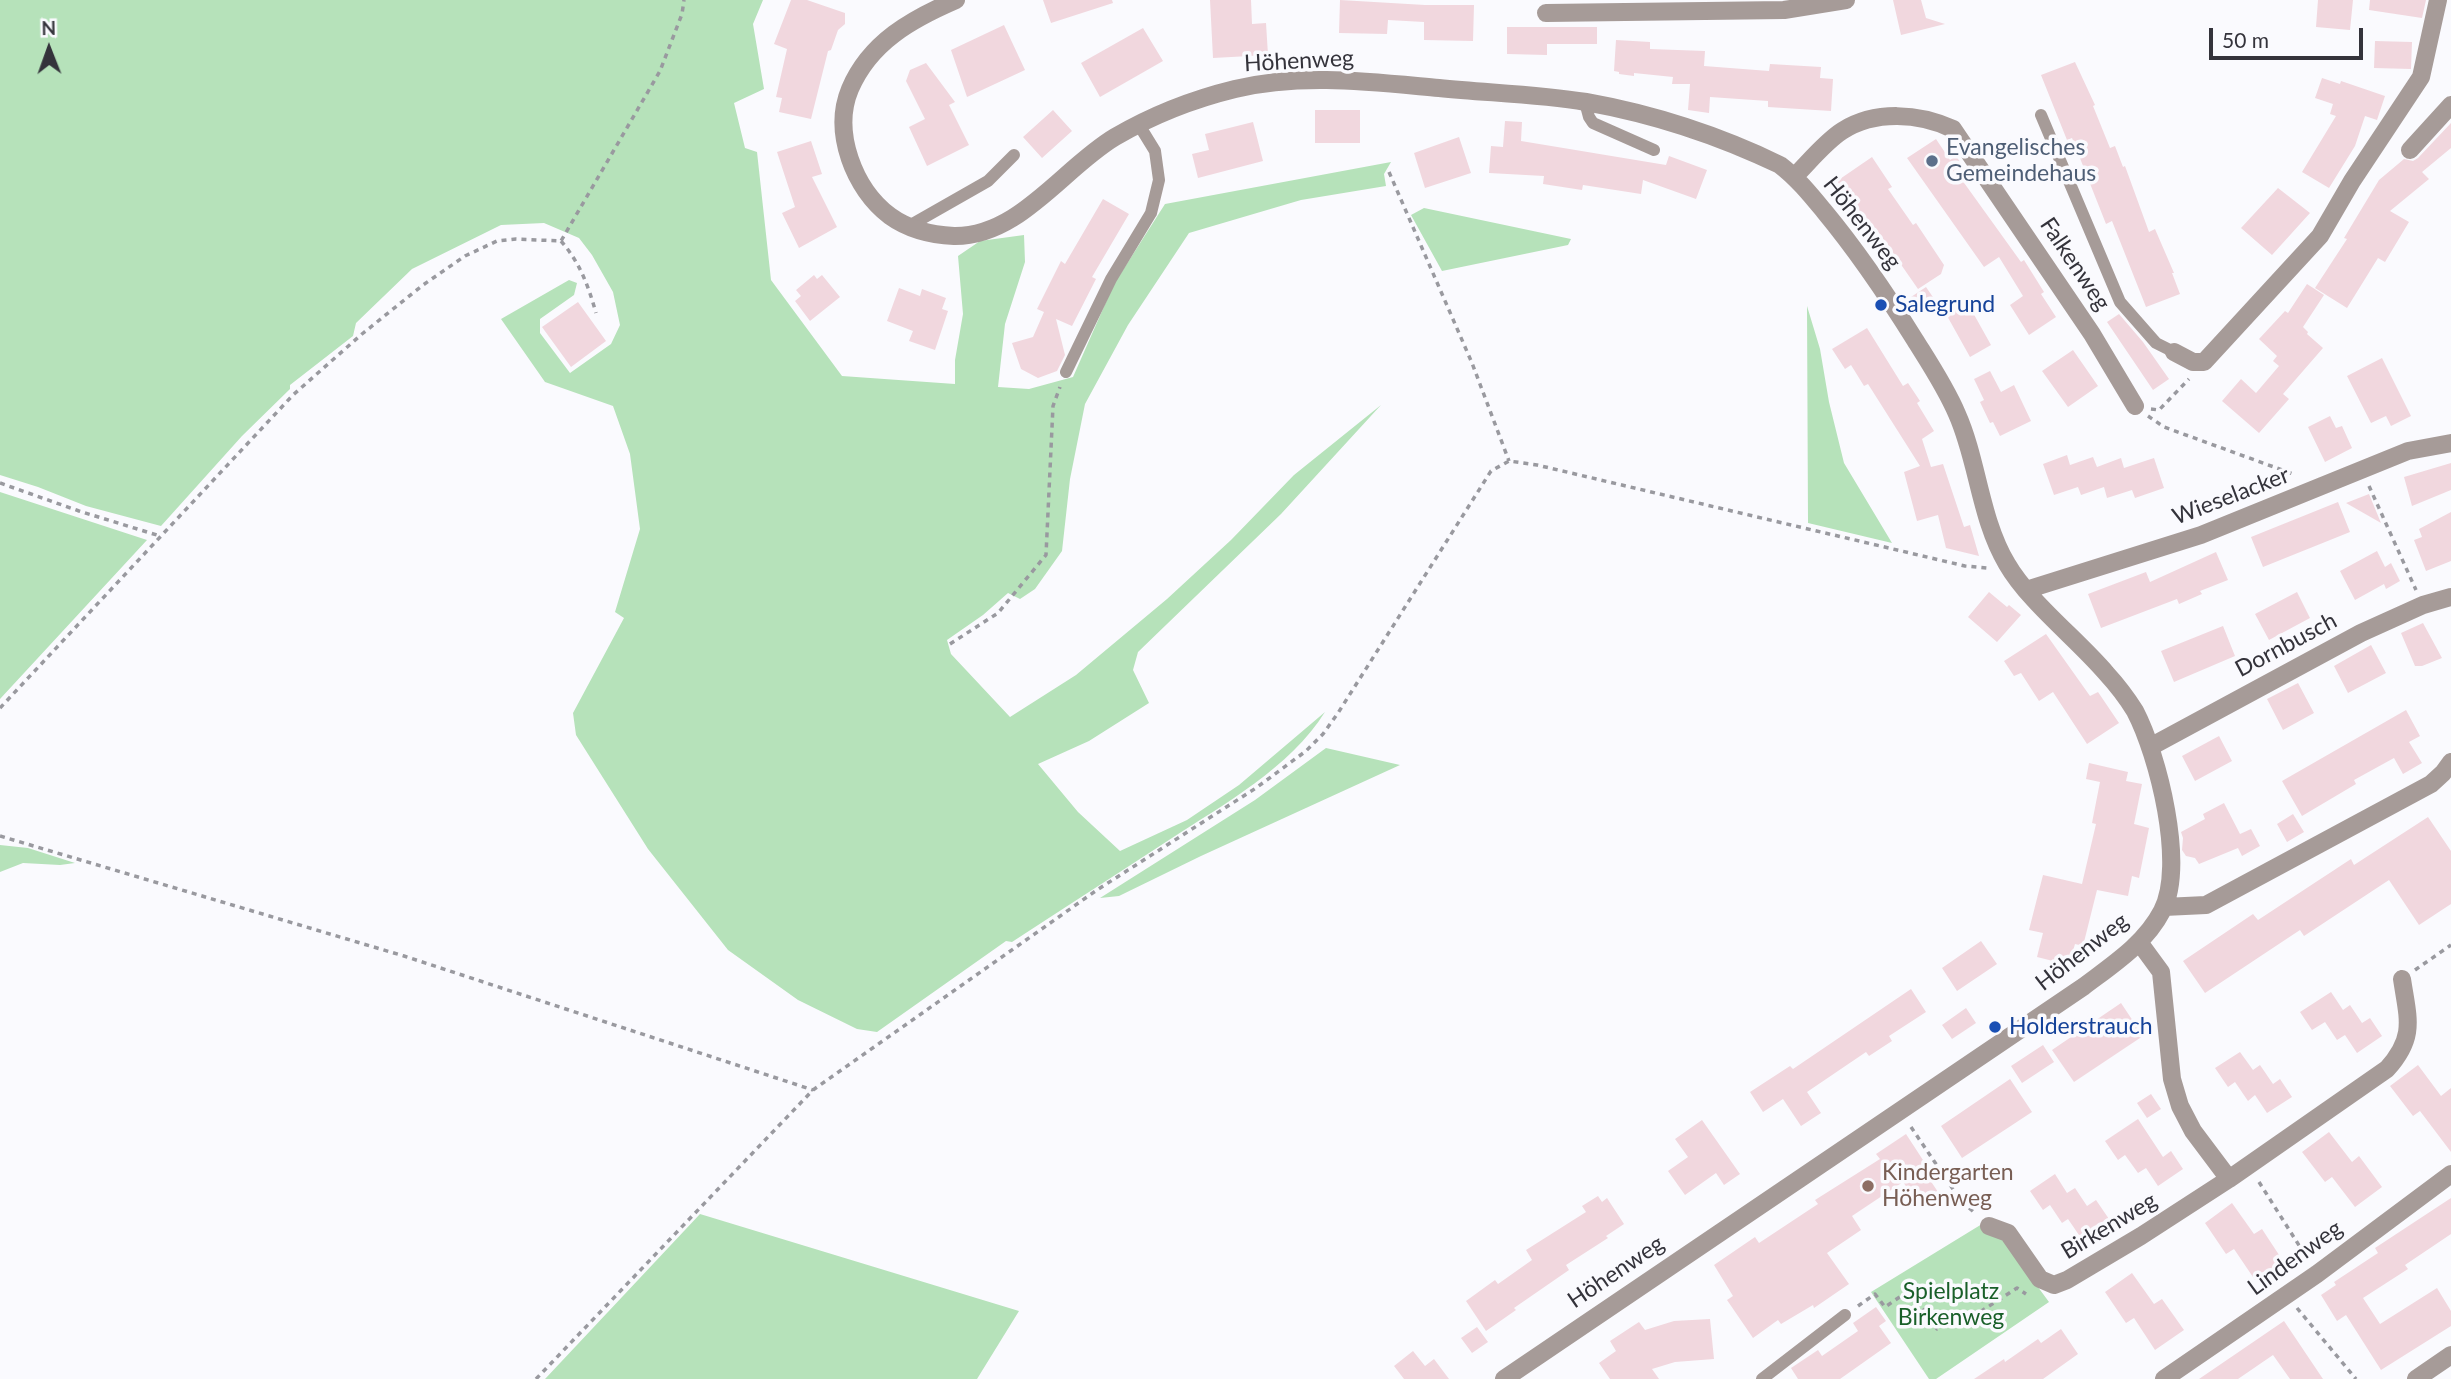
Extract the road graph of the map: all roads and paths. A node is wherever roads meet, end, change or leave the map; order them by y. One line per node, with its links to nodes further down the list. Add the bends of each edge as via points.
1 (684, 0): 16 (path, via 660,71)
2 (956, 0): 15 (street, Höhenweg, via 901,27 880,44 850,89 844,111 854,170 880,206)
3 (1846, 0): 5 (street, via 1784,10)
4 (2438, 0): 18 (street, via 2421,77 2320,236 2204,362)
5 (1546, 13)
6 (1585, 102): 9 (street, Höhenweg, via 1307,80 1236,89); 10 (lane, via 1593,123); 14 (street, Höhenweg, via 1666,121 1767,159)
7 (2451, 105): 11 (street)
8 (2041, 115): 18 (lane, via 2120,302 2156,343)
9 (1139, 125): 15 (street, Höhenweg, via 1073,167 1030,206 985,231 950,236); 19 (lane, via 1155,151 1159,180 1151,213 1111,279)
10 (1654, 150)
11 (2410, 150)
12 (1014, 155): 15 (lane, via 989,181)
13 (1389, 172): 24 (path, via 1472,362)
14 (1795, 176): 21 (street, Falkenweg, via 1840,132 1867,120 1916,118 1953,129 2092,334); 29 (street, Höhenweg, via 1858,252 1958,414)
15 (909, 226)
16 (561, 241): 17 (path, via 586,279); 28 (path, via 497,241 423,285 293,395)
17 (596, 313)
18 (2174, 352)
19 (1066, 372): 33 (path, via 1053,406 1046,555 998,613)
20 (2179, 390): 22 (path)
21 (2135, 406): 26 (path, via 2164,427)
22 (2159, 410)
23 (2451, 443): 25 (street, Wieselacker, via 2408,451)
24 (1509, 461): 29 (path, via 1965,566); 42 (path, via 1491,471 1338,713 1306,751 1097,890)
25 (2362, 470): 30 (street, Wieselacker, via 2201,535); 32 (path)
26 (2304, 477)
27 (0, 483): 28 (path)
28 (160, 536): 34 (path)
29 (2006, 564): 30 (street, Höhenweg)
30 (2026, 590): 35 (street, Höhenweg, via 2125,697)
31 (2451, 597): 32 (street, Dornbusch)
32 (2423, 605): 35 (street, Dornbusch, via 2361,633)
33 (950, 644)
34 (0, 708)
35 (2150, 747): 38 (street, Höhenweg, via 2171,847)
36 (2448, 774): 38 (street, via 2206,905)
37 (0, 836): 42 (path, via 404,956)
38 (2164, 907): 39 (street, Höhenweg)
39 (2139, 942): 43 (street, Höhenweg, via 2083,987); 46 (street, via 2161,972 2172,1079 2180,1106)
40 (2451, 945): 41 (path)
41 (2402, 979): 44 (street, Birkenweg, via 2409,1022 2398,1057)
42 (813, 1090): 54 (path)
43 (1903, 1111): 47 (path, via 1961,1200); 55 (street, Höhenweg)
44 (2248, 1165): 46 (street, Birkenweg); 48 (path)
45 (2451, 1174): 48 (street, Lindenweg)
46 (2229, 1180): 49 (street, Birkenweg)
47 (1989, 1226): 49 (street, Birkenweg, via 2007,1233 2040,1279)
48 (2317, 1274): 51 (street, Lindenweg)
49 (2054, 1285): 50 (path, via 2027,1295 2017,1288 1960,1325 1957,1318 1937,1329 1910,1290 1885,1307)
50 (1873, 1295)
51 (2287, 1295): 57 (street, Lindenweg); 58 (path)
52 (1845, 1315): 56 (lane)
53 (2451, 1355): 59 (street)
54 (536, 1379)
55 (1504, 1379)
56 (1762, 1379)
57 (2164, 1379)
58 (2356, 1379)
59 (2416, 1379)

